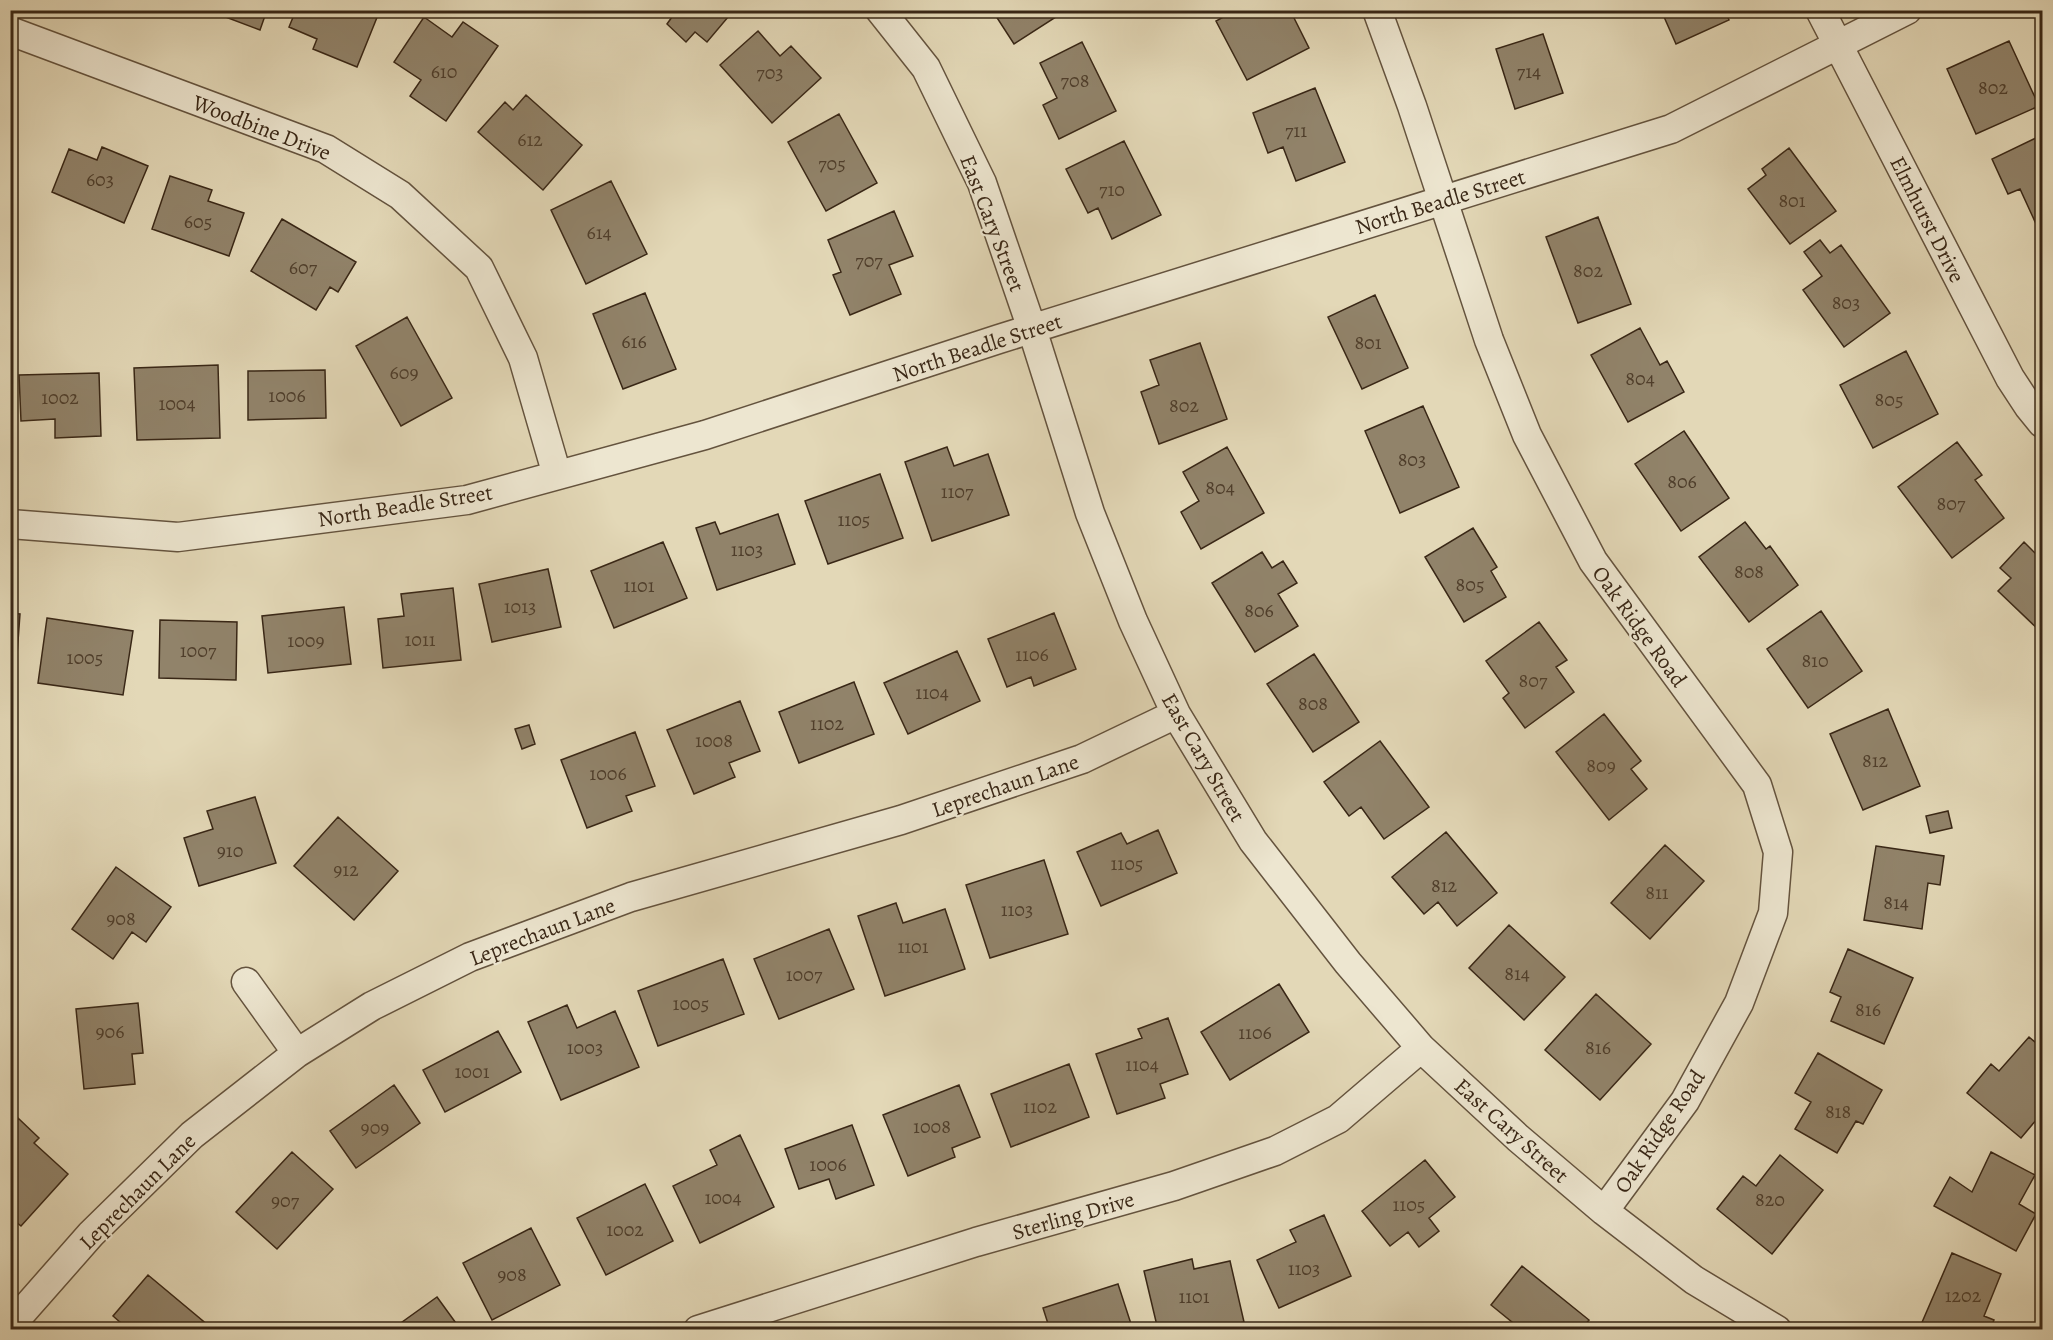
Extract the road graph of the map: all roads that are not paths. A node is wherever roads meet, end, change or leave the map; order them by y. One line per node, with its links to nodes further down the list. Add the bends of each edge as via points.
1 (880, 10): 8 (street, East Cary Street, via 926,68 982,183)
2 (1377, 10): 7 (street, Oak Ridge Road)
3 (1820, 10): 6 (street, Elmhurst Drive)
4 (1906, 10): 6 (street, North Beadle Street)
5 (10, 31): 10 (street, Woodbine Drive, via 326,149 400,195 479,268 523,358)
6 (1839, 45): 7 (street, North Beadle Street, via 1671,129); 9 (street, Elmhurst Drive, via 2010,378)
7 (1442, 201): 8 (street, North Beadle Street); 16 (street, Oak Ridge Road, via 1489,340 1527,435 1593,561 1756,785 1778,852 1773,913 1738,1003 1685,1101)
8 (1032, 329): 10 (street, North Beadle Street, via 705,435); 12 (street, East Cary Street, via 1089,513)
9 (2043, 423)
10 (557, 475): 11 (street, North Beadle Street, via 466,501 178,537)
11 (10, 524)
12 (1176, 714): 14 (street, East Cary Street, via 1253,841 1348,963); 15 (street, Leprechaun Lane, via 1082,759 901,820 631,897 471,957 372,1005)
13 (246, 982): 15 (street)
14 (1421, 1048): 16 (street, East Cary Street); 18 (street, Sterling Drive, via 1338,1119 1275,1151 1174,1186 976,1242)
15 (297, 1053): 17 (street, Leprechaun Lane, via 192,1135 91,1234)
16 (1604, 1211): 19 (street, East Cary Street, via 1694,1280)
17 (10, 1326)
18 (698, 1329)
19 (1777, 1329)

